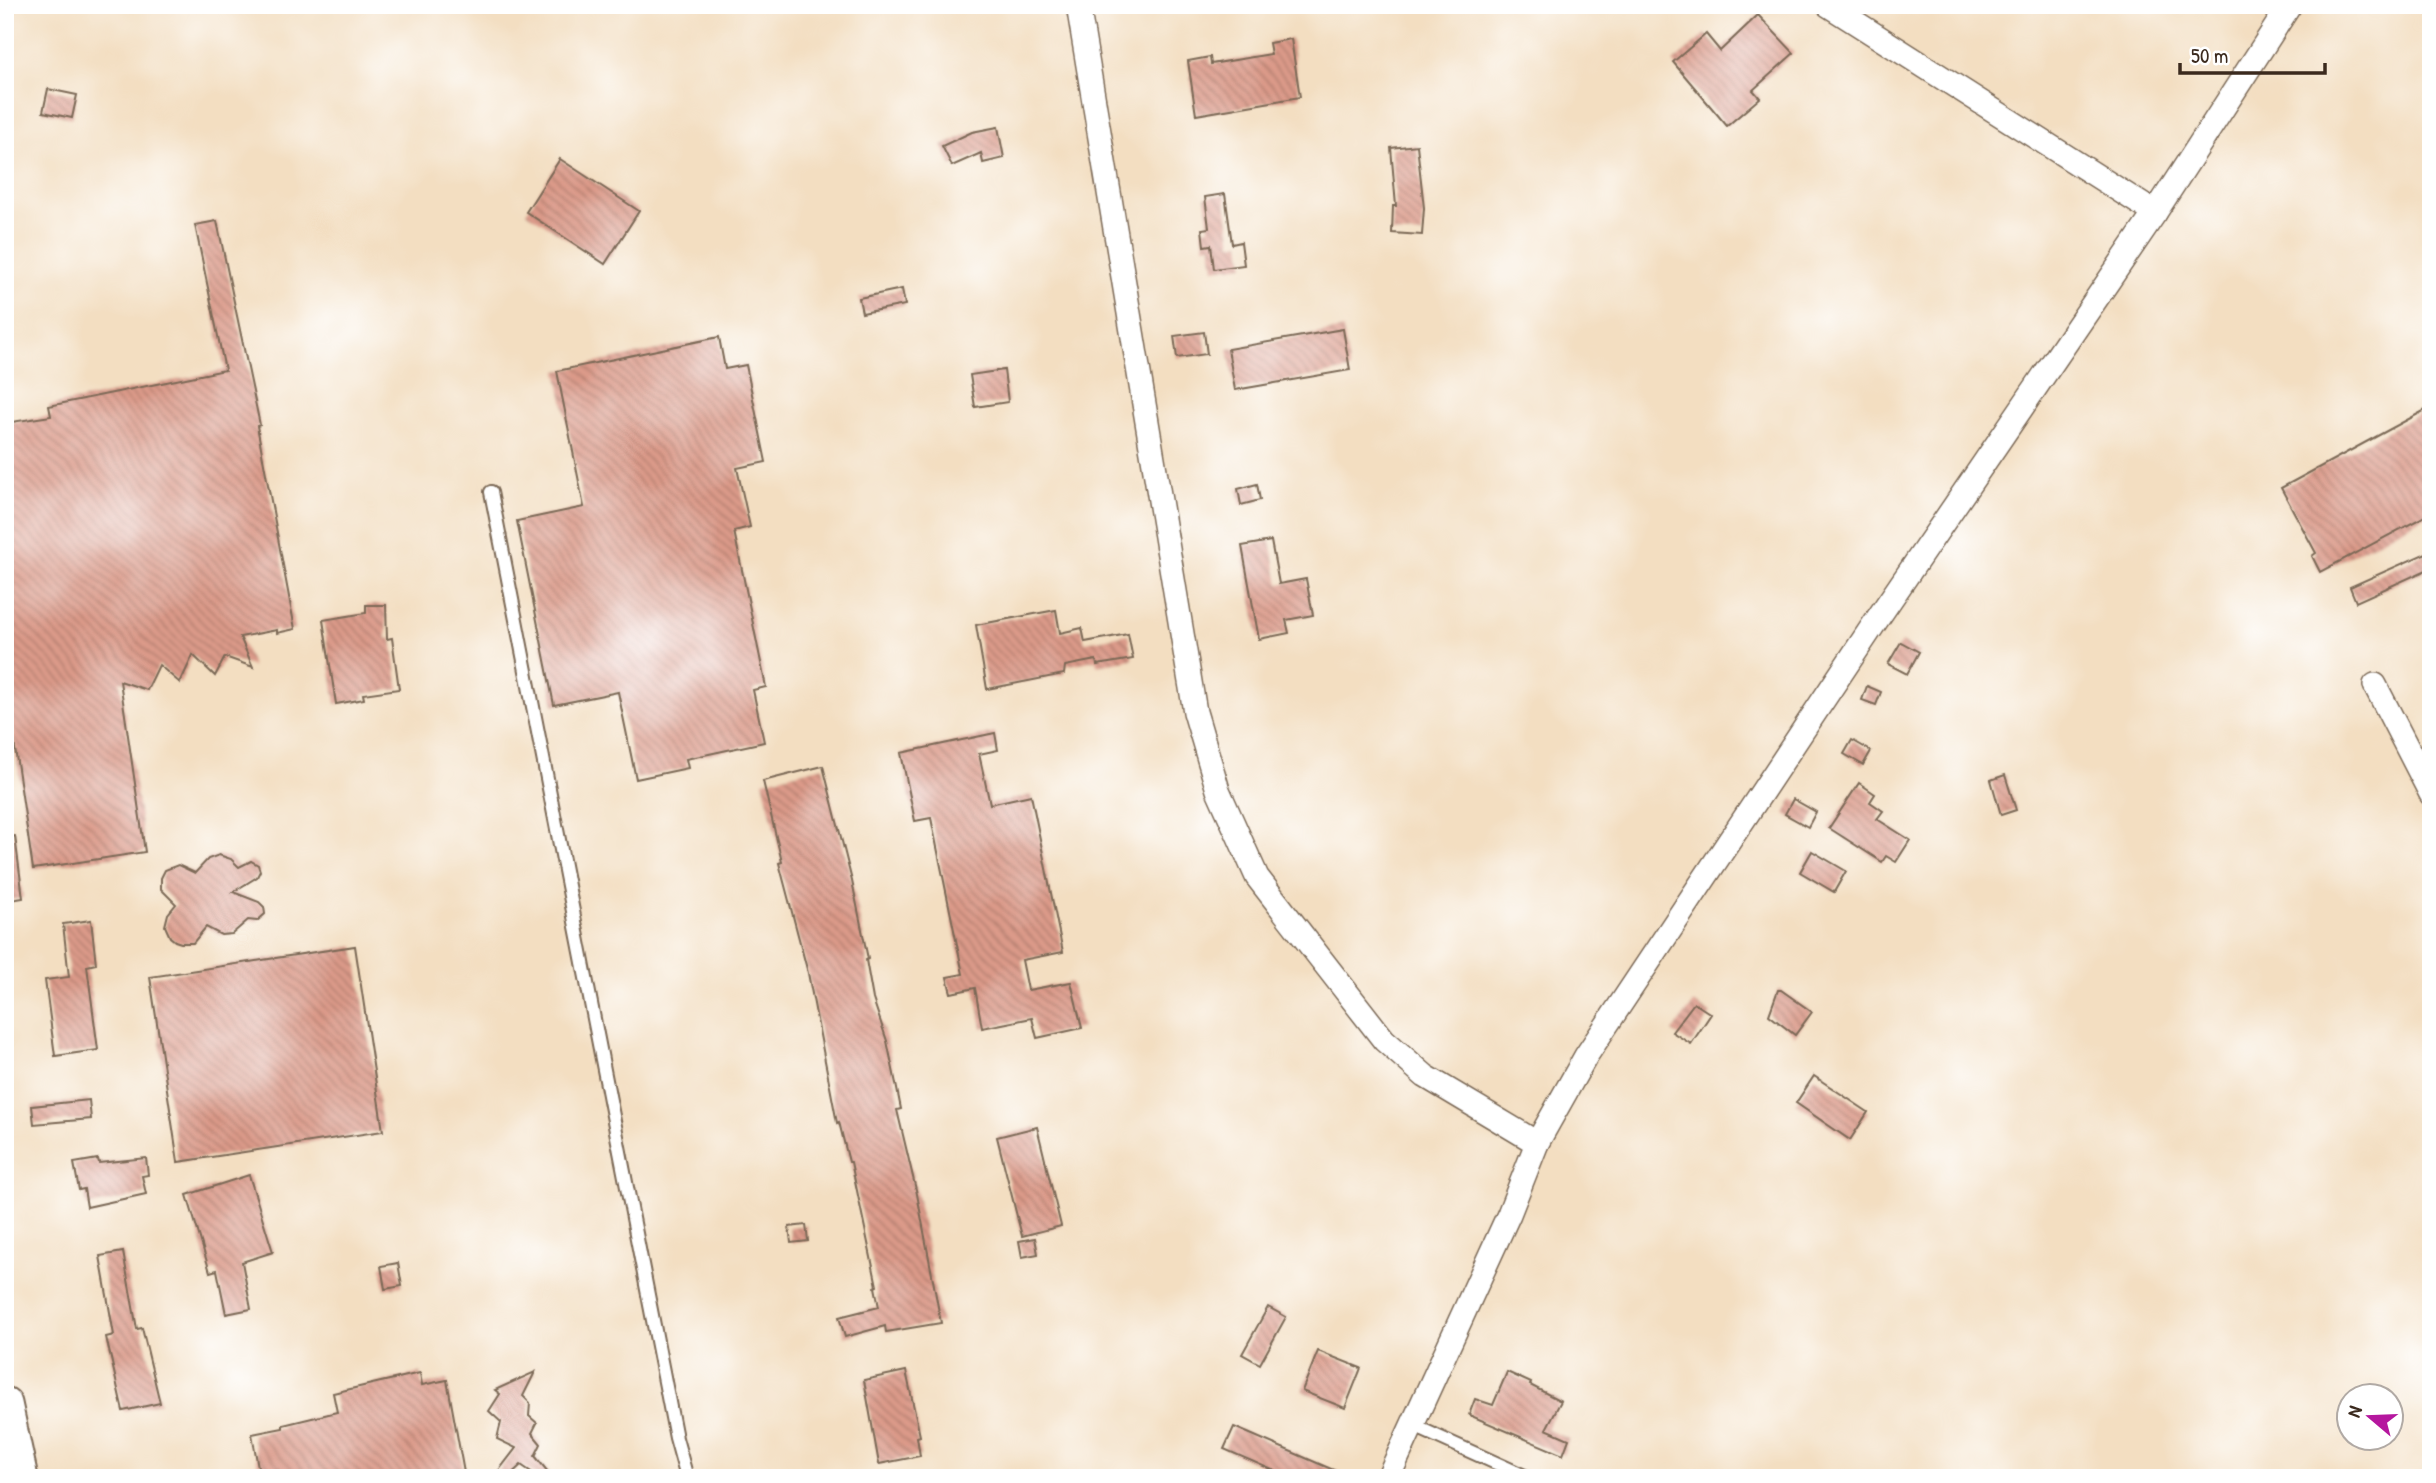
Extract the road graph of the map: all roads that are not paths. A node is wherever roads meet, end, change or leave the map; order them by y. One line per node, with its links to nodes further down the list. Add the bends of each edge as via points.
1 (1078, 5): 8 (street, via 1195,712 1217,790 1257,877 1384,1040 1425,1076)
2 (1828, 5): 4 (street)
3 (2290, 5): 4 (street)
4 (2155, 213): 8 (street, via 1602,1032)
5 (491, 492): 12 (lane)
6 (2375, 685): 7 (street)
7 (2431, 794)
8 (1537, 1143): 10 (street)
9 (5, 1404): 11 (main road)
10 (1412, 1426): 13 (street); 14 (lane)
11 (21, 1478)
12 (687, 1478)
13 (1388, 1478)
14 (1529, 1478)

